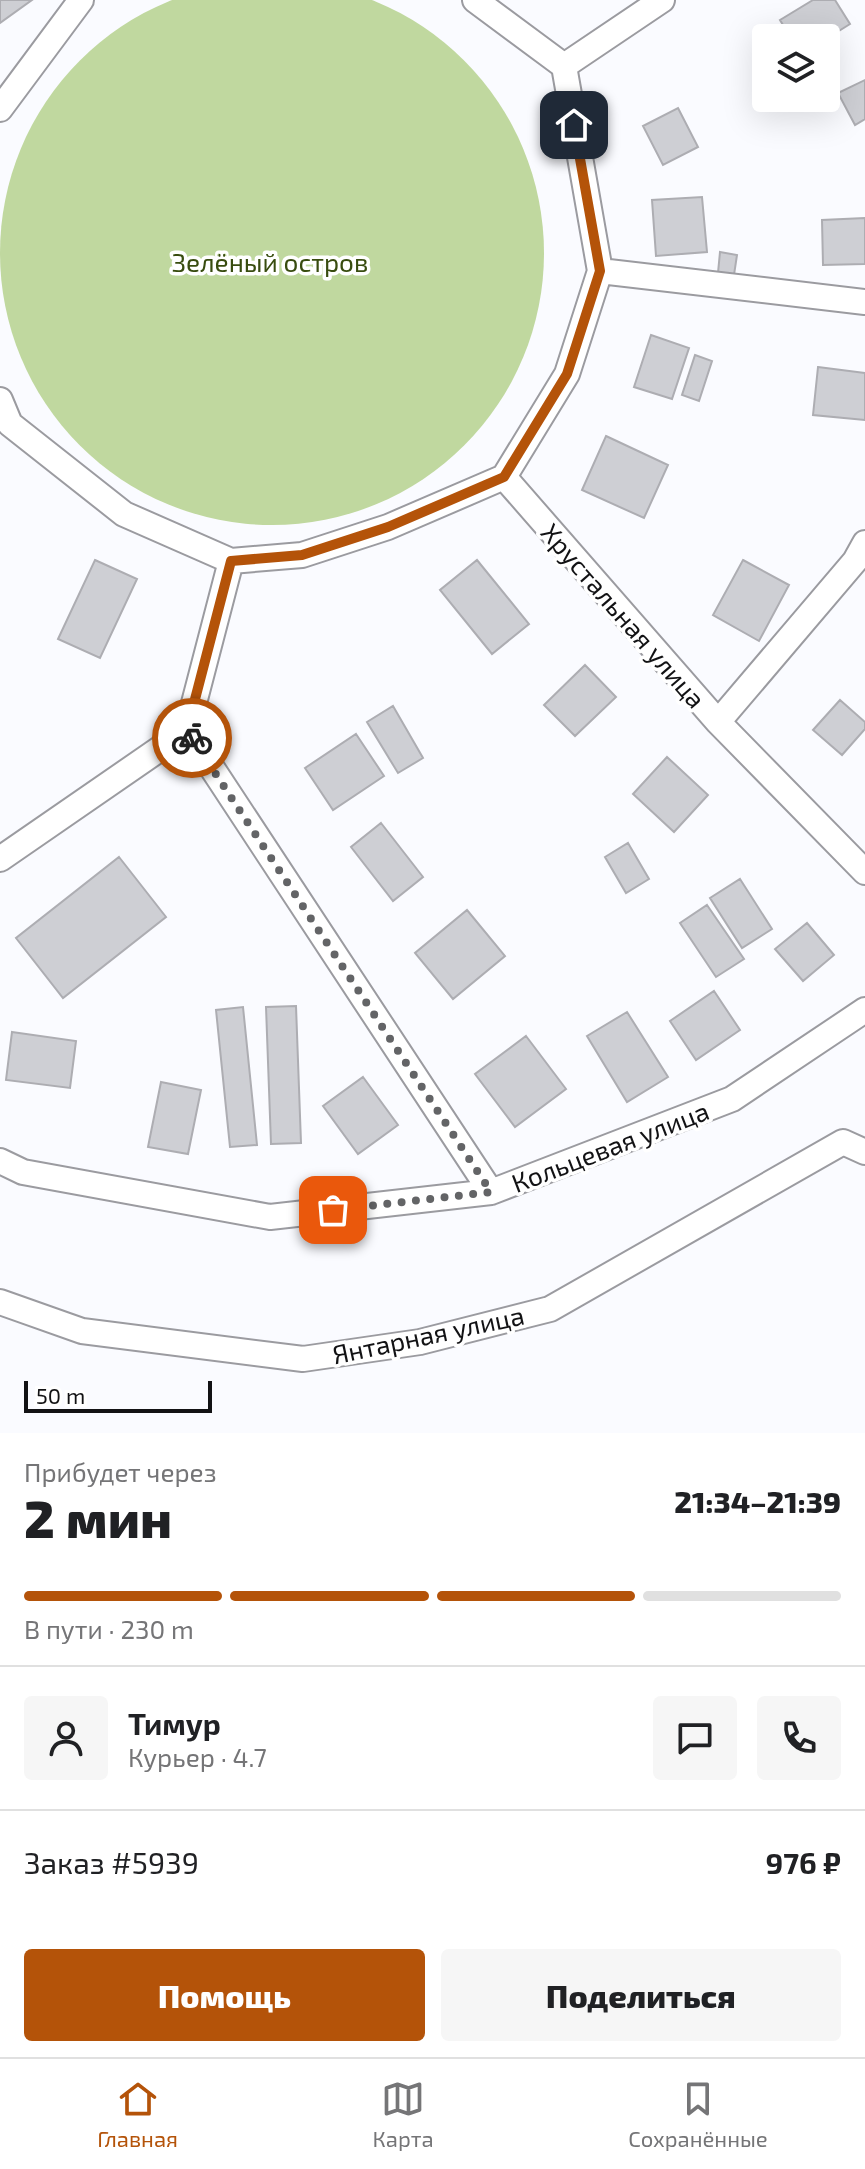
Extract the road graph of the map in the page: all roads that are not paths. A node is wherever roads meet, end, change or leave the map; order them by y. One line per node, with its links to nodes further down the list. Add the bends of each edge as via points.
1 (81, 0): 5 (street)
2 (475, 0): 4 (street)
3 (662, 0): 4 (street)
4 (564, 66): 6 (street)
5 (0, 109)
6 (600, 271): 7 (street); 10 (street, via 567,374)
7 (865, 302)
8 (0, 400): 9 (street)
9 (5, 427): 12 (street, via 124,514)
10 (504, 477): 12 (street, via 388,527 302,555); 13 (street, Хрустальная улица)
11 (865, 543): 13 (street, Хрустальная улица)
12 (231, 561): 14 (street)
13 (718, 722): 16 (street)
14 (187, 730): 15 (street); 20 (street)
15 (0, 859)
16 (865, 872)
17 (865, 1010): 20 (street, Кольцевая улица, via 732,1099)
18 (865, 1152): 21 (street, Янтарная улица, via 843,1142 550,1309 420,1342 303,1359 82,1331)
19 (0, 1161): 20 (street, Кольцевая улица, via 23,1172 270,1217)
20 (491, 1192)
21 (0, 1302)

